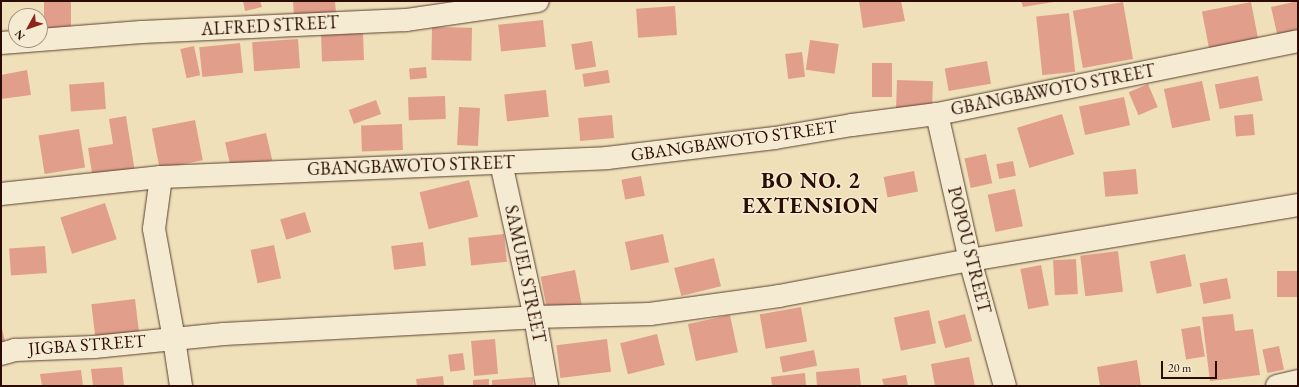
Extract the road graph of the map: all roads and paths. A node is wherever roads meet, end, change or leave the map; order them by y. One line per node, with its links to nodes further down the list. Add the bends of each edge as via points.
1 (538, 1): 3 (street, ALFRED STREET, via 406,20 142,32)
2 (1298, 41): 4 (street, GBANGBAWOTO STREET)
3 (1, 43)
4 (937, 114): 5 (street, GBANGBAWOTO STREET, via 775,138 607,158); 9 (street, POPOU STREET)
5 (501, 163): 6 (street, GBANGBAWOTO STREET); 10 (street, SAMUEL STREET)
6 (161, 176): 7 (street, GBANGBAWOTO STREET); 11 (street, via 154,229)
7 (1, 194)
8 (1298, 205): 9 (street, JIGBA STREET)
9 (970, 260): 10 (street, JIGBA STREET, via 779,296 658,313); 16 (street, POPOU STREET)
10 (535, 317): 11 (street, JIGBA STREET); 15 (street, SAMUEL STREET)
11 (174, 339): 12 (street, JIGBA STREET, via 94,347 15,350); 14 (street)
12 (1, 354)
13 (1298, 380): 17 (street)
14 (181, 386)
15 (547, 386)
16 (1004, 386)
17 (1277, 386)

